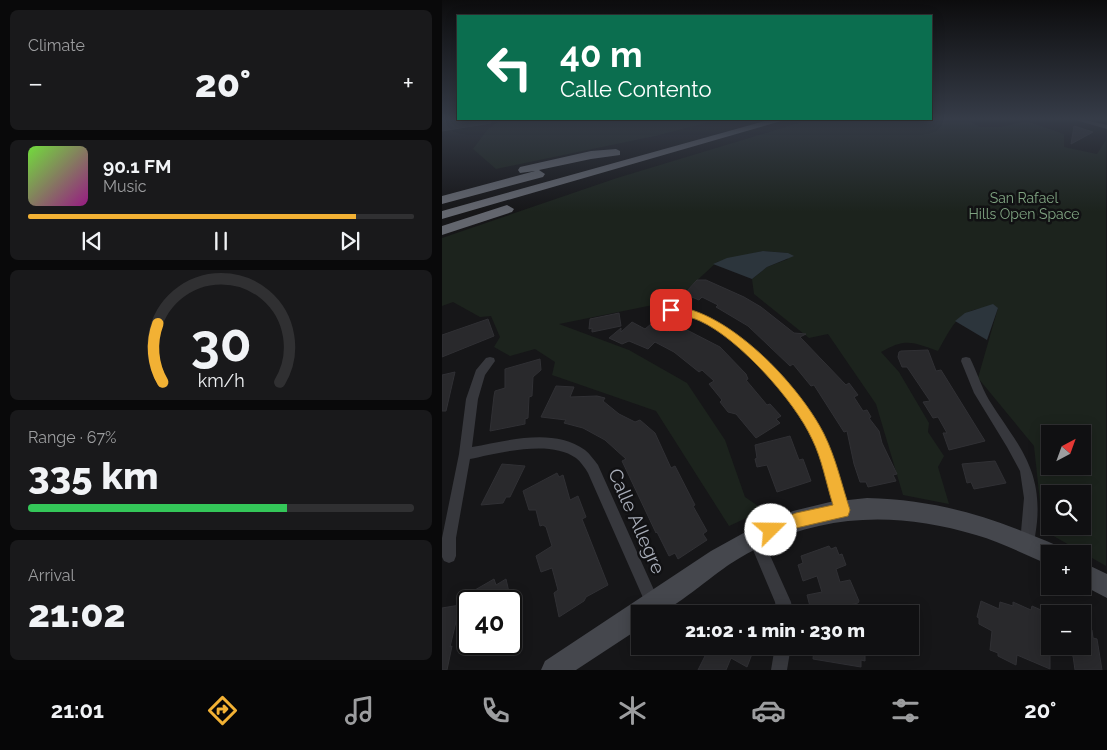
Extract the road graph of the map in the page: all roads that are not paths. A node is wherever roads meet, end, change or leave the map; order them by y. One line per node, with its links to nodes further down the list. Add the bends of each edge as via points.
1 (648, 149): 2 (highway)
2 (622, 155): 3 (highway, via 591,155); 4 (highway); 5 (highway); 6 (highway, via 599,177)
3 (442, 188)
4 (442, 200)
5 (442, 215)
6 (442, 231)
7 (671, 310): 11 (street, via 694,314 744,344 798,404 819,437)
8 (490, 361): 10 (street, via 480,373 472,399)
9 (966, 361): 13 (street, via 971,380 1027,473 1032,504)
10 (465, 454): 15 (street, via 449,538); 18 (street, Calle Allegre, via 535,442 580,453 602,487)
11 (843, 510): 12 (street, via 796,521); 13 (street, via 881,508 945,515)
12 (755, 538): 18 (street); 19 (street)
13 (1027, 543): 14 (street)
14 (1041, 550)
15 (449, 556)
16 (1091, 578): 17 (street)
17 (1106, 587)
18 (653, 604): 21 (street)
19 (784, 605)
20 (782, 655): 22 (street)
21 (554, 670)
22 (779, 670)

